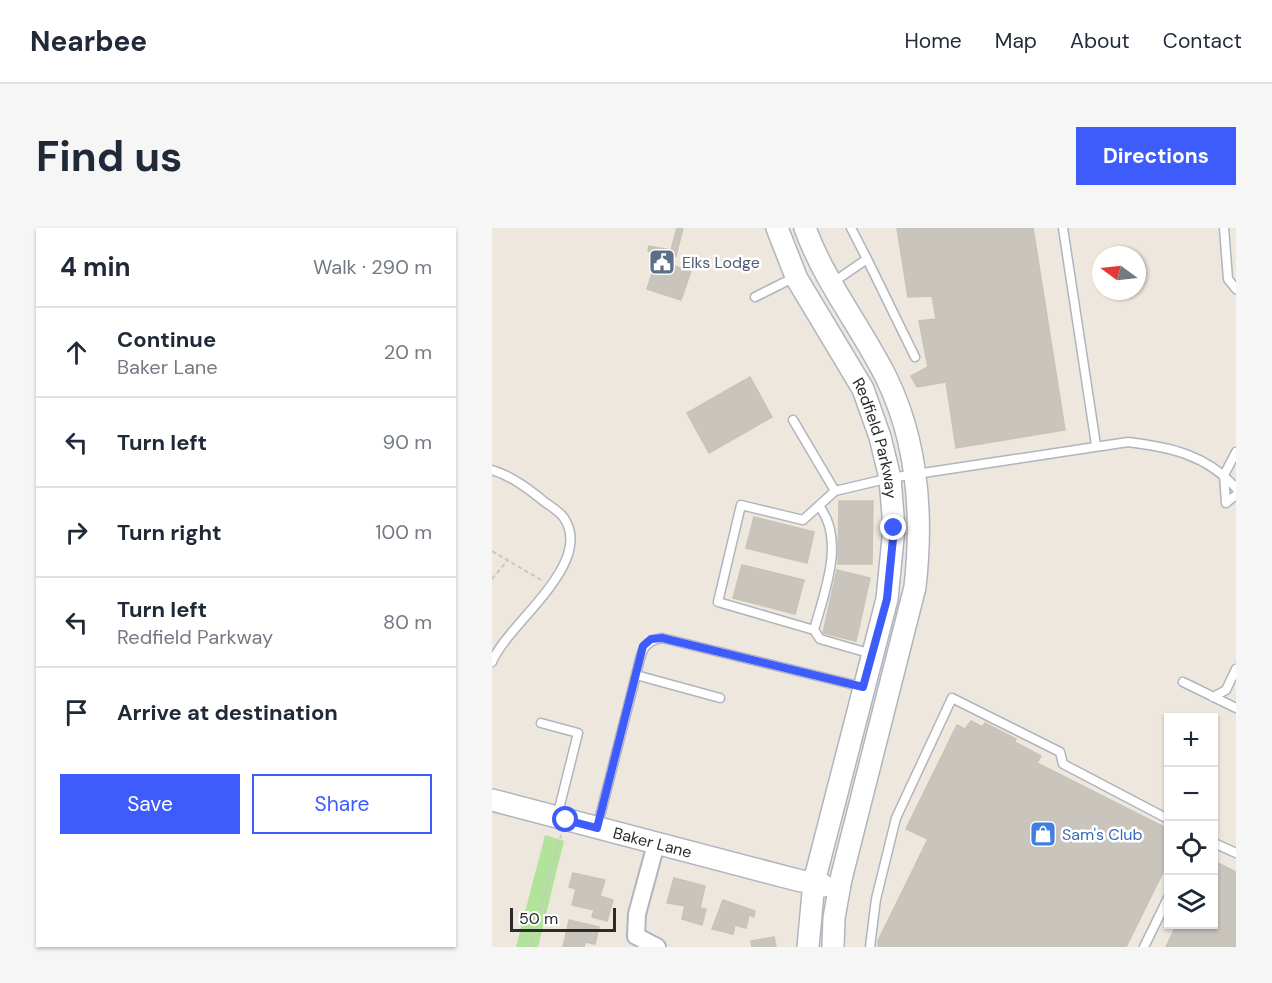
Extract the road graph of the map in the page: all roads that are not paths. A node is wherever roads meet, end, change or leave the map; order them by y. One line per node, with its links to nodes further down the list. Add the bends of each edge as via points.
1 (777, 228): 7 (street, Redfield Parkway)
2 (805, 228): 8 (street, Redfield Parkway)
3 (852, 228): 6 (lane)
4 (1063, 228): 13 (lane)
5 (1224, 228): 9 (lane, via 1228,279)
6 (867, 259): 8 (lane); 11 (lane)
7 (796, 276): 10 (lane); 18 (street, Redfield Parkway, via 863,389)
8 (832, 283): 17 (street, Redfield Parkway, via 899,405)
9 (1236, 290)
10 (755, 297)
11 (915, 357)
12 (793, 420): 20 (lane)
13 (1096, 445): 16 (lane, via 1128,442 1167,448 1197,458); 17 (lane)
14 (1236, 452): 16 (lane)
15 (492, 470): 25 (lane, via 506,474 537,496 563,516 568,525 568,547 551,586)
16 (1224, 475): 19 (lane); 21 (lane, via 1227,503)
17 (916, 476): 18 (lane); 45 (street, Redfield Parkway, via 919,550 915,587)
18 (890, 478): 20 (lane); 24 (street, Redfield Parkway, via 892,561 887,599)
19 (1236, 488)
20 (835, 491): 22 (lane)
21 (1236, 495)
22 (819, 506): 23 (lane, via 828,518 831,564); 23 (lane, via 803,520 741,505 718,602)
23 (813, 630): 24 (lane, via 820,639)
24 (872, 654): 29 (street, Redfield Parkway)
25 (492, 662)
26 (1236, 670): 30 (lane)
27 (636, 675): 29 (lane, via 643,646 651,639 662,638); 33 (lane); 39 (lane)
28 (1183, 682): 32 (lane)
29 (863, 687): 43 (street, Redfield Parkway)
30 (1226, 690): 31 (lane); 32 (lane)
31 (1236, 695)
32 (1214, 697): 34 (lane)
33 (720, 698)
34 (1236, 708)
35 (541, 723): 38 (lane, via 578,733)
36 (492, 800): 38 (street, Baker Lane)
37 (1164, 817): 49 (lane, via 1063,764 1060,752 952,698 896,818 876,898)
38 (560, 825): 39 (street, Baker Lane)
39 (597, 828): 40 (street, Baker Lane)
40 (656, 844): 43 (street, Baker Lane); 46 (street, via 636,936)
41 (1218, 845): 42 (lane)
42 (1236, 853)
43 (814, 882): 45 (street, via 823,884); 47 (street, Redfield Parkway)
44 (1164, 906): 50 (lane)
45 (834, 918): 48 (street, Redfield Parkway)
46 (657, 947)
47 (808, 947)
48 (832, 947)
49 (870, 947)
50 (1144, 947)

